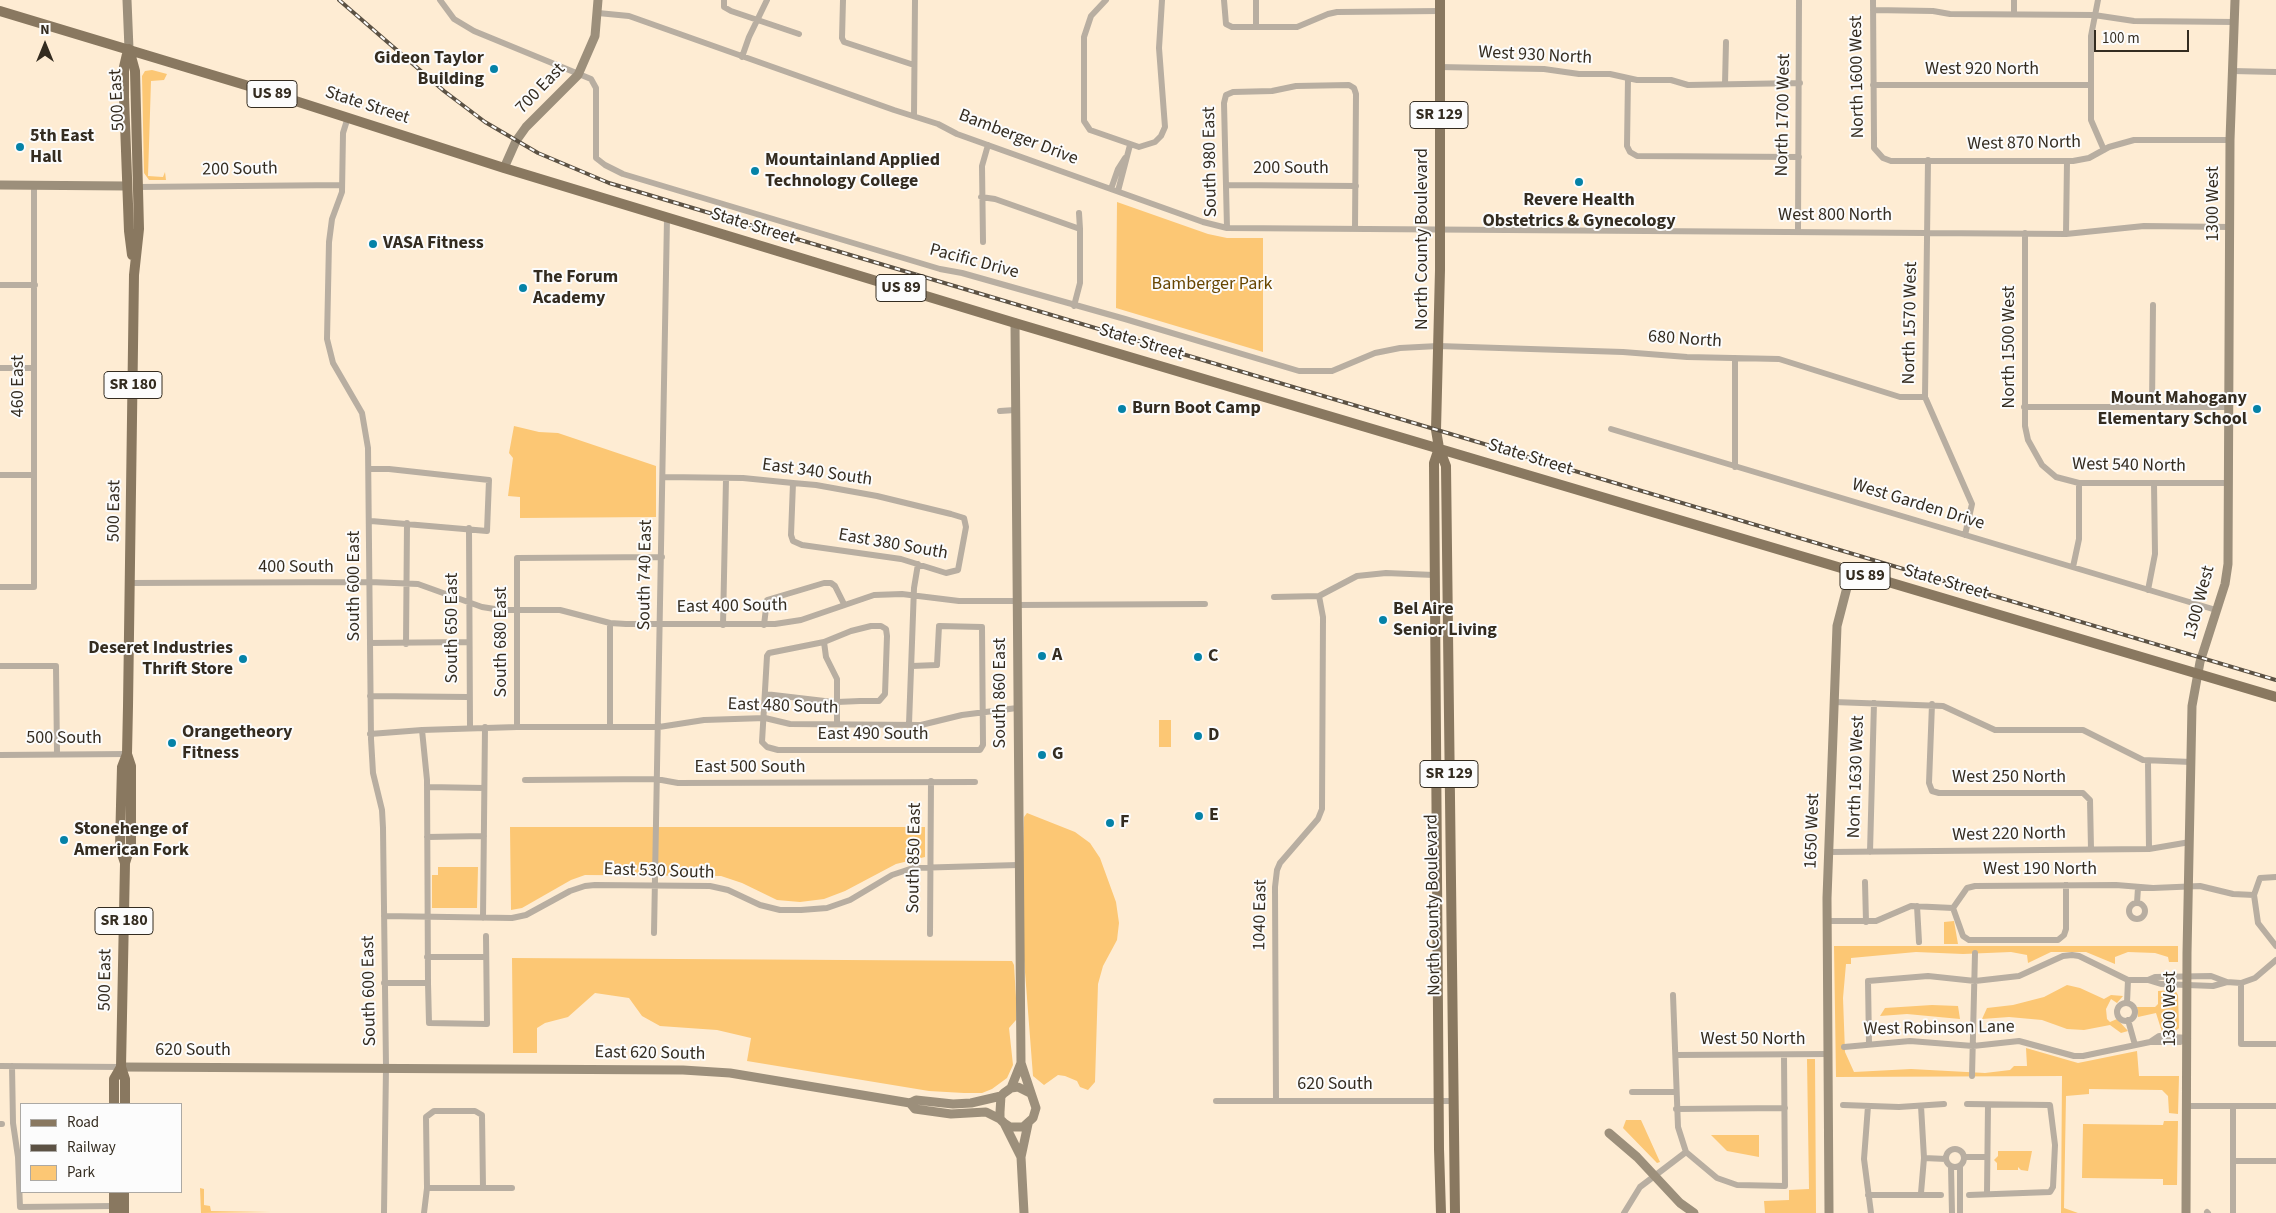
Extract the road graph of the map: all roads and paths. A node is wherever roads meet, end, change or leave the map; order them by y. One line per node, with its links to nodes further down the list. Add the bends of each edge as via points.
1 (127, 0): 29 (street, 500 East)
2 (440, 0): 35 (street, via 454,19 474,31)
3 (598, 0): 21 (street, 700 East)
4 (767, 0): 24 (street)
5 (842, 0): 31 (street, via 844,42)
6 (915, 0): 31 (street)
7 (1106, 0): 45 (street, via 1091,16 1084,37 1084,121 1090,130)
8 (1162, 0): 45 (street, via 1159,48 1165,127 1155,142 1139,147)
9 (1224, 0): 26 (street, via 1226,24)
10 (1256, 0): 26 (street)
11 (1440, 0): 20 (main road, North County Boulevard / SR 129)
12 (1799, 0): 37 (street, North 1700 West)
13 (1873, 0): 18 (street, North 1600 West)
14 (2014, 0): 22 (street)
15 (2098, 0): 23 (street)
16 (2235, 0): 25 (street, 1300 West)
17 (724, 4): 24 (street)
18 (1873, 10): 22 (street); 39 (street, North 1600 West)
19 (0, 11): 29 (main road, State Street / US 89)
20 (1440, 11): 26 (street, via 1337,12 1297,27); 32 (main road, North County Boulevard / SR 129)
21 (598, 12): 30 (street, Bamberger Drive, via 623,14); 35 (street, 700 East, via 595,36)
22 (2014, 14): 23 (street)
23 (2094, 15): 25 (street, via 2134,21); 40 (street)
24 (758, 21): 27 (street); 30 (street)
25 (2234, 22): 33 (street, 1300 West)
26 (1256, 27)
27 (799, 34)
28 (1726, 42): 38 (street)
29 (129, 49): 42 (main road, State Street / US 89); 57 (main road, 500 East / SR 180, via 124,67); 59 (main road, 500 East / SR 180, via 135,68)
30 (742, 57): 41 (street, Bamberger Drive)
31 (914, 65): 41 (street)
32 (1439, 67): 36 (street, West 930 North, via 1544,69); 69 (main road, North County Boulevard / SR 129)
33 (2233, 71): 34 (street); 43 (street, 1300 West)
34 (2276, 72)
35 (578, 75): 52 (street, 700 East, via 526,127); 79 (street, Pacific Drive, via 589,78 594,84 596,154 598,161 605,166 636,179)
36 (1628, 78): 38 (street, via 1670,80 1688,85); 49 (street, via 1627,146 1637,156)
37 (1800, 83): 38 (street); 49 (street, North 1700 West)
38 (1725, 84)
39 (1873, 85): 40 (street, West 920 North); 47 (street, North 1600 West)
40 (2091, 85): 46 (street, via 2091,120)
41 (914, 116): 44 (street, Bamberger Drive)
42 (348, 117): 52 (main road, State Street / US 89); 54 (street, South 600 East, via 343,133)
43 (2230, 140): 46 (street, West 870 North, via 2134,140); 65 (street, 1300 West)
44 (988, 145): 60 (street, Bamberger Drive); 62 (street, via 982,166)
45 (1130, 145): 48 (street)
46 (2104, 150): 51 (street, West 870 North, via 2089,158)
47 (1877, 152): 50 (street, West 870 North, via 1891,161)
48 (1126, 157): 60 (street); 61 (street)
49 (1799, 157): 70 (street, North 1700 West)
50 (1928, 160): 51 (street, West 870 North); 71 (street, North 1570 West)
51 (2067, 161): 73 (street)
52 (504, 168): 64 (main road, State Street / US 89)
53 (0, 185): 56 (street)
54 (342, 185): 59 (street, 200 South); 95 (street, South 600 East, via 329,242 327,338 333,364 362,413)
55 (1226, 185): 58 (street, 200 South); 58 (street, South 980 East, via 1226,95 1296,86 1349,85 1356,94); 66 (street, South 980 East)
56 (34, 186): 57 (street); 77 (street, 460 East)
57 (127, 186): 75 (main road, 500 East / SR 180)
58 (1356, 186): 68 (street)
59 (138, 187): 75 (main road, 500 East / SR 180, via 139,229)
60 (1111, 189): 61 (street, Bamberger Drive)
61 (1118, 191): 66 (street, Bamberger Drive)
62 (981, 197): 67 (street, via 995,198); 74 (street)
63 (1079, 213): 67 (street)
64 (667, 218): 80 (main road, State Street / US 89); 98 (street, South 740 East)
65 (2230, 227): 73 (street, West 800 North, via 2144,226); 88 (street, 1300 West)
66 (1227, 228): 68 (street, Bamberger Drive)
67 (1080, 229): 79 (street, via 1080,283)
68 (1355, 229): 69 (street, Bamberger Drive)
69 (1439, 229): 70 (street, West 800 North); 81 (main road, North County Boulevard / SR 129)
70 (1798, 231): 71 (street, West 800 North)
71 (1926, 232): 72 (street, West 800 North); 85 (street, North 1570 West)
72 (2025, 234): 73 (street, West 800 North); 86 (street, North 1500 West)
73 (2066, 234)
74 (982, 242)
75 (134, 269): 115 (main road, 500 East / SR 180)
76 (0, 285): 77 (street)
77 (35, 285): 84 (street, 460 East)
78 (2152, 305): 87 (street)
79 (1074, 306): 81 (street, Pacific Drive, via 1308,373 1332,371 1385,350)
80 (1015, 323): 89 (street, South 860 East); 92 (main road, State Street / US 89)
81 (1438, 346): 82 (street, 680 North); 92 (main road, North County Boulevard / SR 129, via 1436,430)
82 (1734, 358): 85 (street, 680 North, via 1779,359 1900,397); 94 (street)
83 (0, 368): 84 (street)
84 (34, 368): 97 (street, 460 East)
85 (1925, 397): 107 (street, North 1570 West, via 1972,504)
86 (2024, 407): 87 (street); 93 (street, North 1500 West, via 2028,440)
87 (2152, 407): 88 (street)
88 (2229, 407): 100 (street, 1300 West)
89 (1014, 410): 90 (street); 123 (street, South 860 East)
90 (1000, 411)
91 (1611, 429): 94 (street, West Garden Drive)
92 (1439, 448): 112 (main road, State Street / US 89); 113 (main road, North County Boulevard / SR 129, via 1434,463); 234 (main road, North County Boulevard / SR 129, via 1446,466)
93 (2037, 459): 102 (street, West 540 North, via 2048,472)
94 (1734, 467): 107 (street, West Garden Drive)
95 (369, 469): 104 (street, South 600 East); 106 (street, via 489,480 487,530)
96 (0, 475): 97 (street)
97 (33, 475): 117 (street, 460 East, via 34,588)
98 (663, 478): 99 (street, East 340 South); 108 (street, South 740 East)
99 (726, 478): 101 (street, East 340 South); 130 (street)
100 (2228, 482): 103 (street, West 540 North); 127 (street, 1300 West, via 2227,574)
101 (793, 483): 109 (street, East 380 South, via 793,541); 111 (street, East 340 South, via 877,496 964,518 966,527)
102 (2079, 483): 103 (street, West 540 North); 110 (street, via 2078,539)
103 (2154, 483): 118 (street, via 2154,554)
104 (371, 521): 105 (street); 114 (street, South 600 East)
105 (407, 523): 106 (street); 116 (street)
106 (469, 528): 122 (street, South 650 East)
107 (1965, 535): 110 (street, West Garden Drive)
108 (662, 557): 126 (street, South 680 East, via 517,558); 129 (street, South 740 East)
109 (918, 564): 111 (street, East 380 South, via 946,573); 119 (street)
110 (2073, 567): 118 (street, West Garden Drive)
111 (958, 570)
112 (1851, 572): 138 (main road, State Street / US 89); 144 (street, 1650 West, via 1837,626)
113 (1434, 575): 120 (street, via 1386,573 1357,576); 243 (main road, North County Boulevard / SR 129)
114 (370, 582): 115 (street, 400 South); 116 (street, 400 South); 134 (street, South 600 East)
115 (130, 584): 161 (main road, 500 East / SR 180)
116 (407, 584): 122 (street, 400 South, via 428,587); 135 (street)
117 (0, 588)
118 (2148, 590): 127 (street, West Garden Drive)
119 (914, 596): 123 (street, East 400 South); 124 (street, East 400 South, via 874,596); 137 (street)
120 (1320, 596): 121 (street); 233 (street, 1040 East, via 1322,809 1318,819 1280,863 1274,887)
121 (1274, 597)
122 (468, 602): 126 (street, 400 South, via 482,607); 132 (street, South 650 East)
123 (1016, 603): 125 (street, East 400 South); 147 (street, South 860 East)
124 (844, 604): 131 (street, East 400 South, via 801,620); 131 (street, via 835,586 824,583 770,598)
125 (1205, 604)
126 (517, 610): 128 (street, East 400 South, via 560,610); 152 (street, South 680 East)
127 (2216, 610): 138 (street, 1300 West)
128 (610, 623): 129 (street, East 400 South); 155 (street)
129 (660, 623): 130 (street, East 400 South); 156 (street, South 740 East)
130 (723, 625): 131 (street, East 400 South)
131 (764, 625)
132 (468, 642): 135 (street); 141 (street, South 650 East)
133 (824, 642): 139 (street, via 769,653); 143 (street, via 826,657 837,679); 143 (street, via 871,626 886,629 885,694 879,701)
134 (370, 643): 135 (street); 140 (street, South 600 East)
135 (406, 644)
136 (0, 666): 160 (street, via 56,666)
137 (912, 666): 148 (street, via 937,665 939,626 982,627); 151 (street)
138 (2197, 674): 142 (main road, State Street / US 89); 163 (street, 1300 West, via 2192,706)
139 (765, 694): 143 (street); 149 (street)
140 (370, 696): 141 (street); 158 (street, South 600 East)
141 (468, 697): 153 (street, South 650 East)
142 (2276, 697)
143 (837, 702): 150 (street)
144 (1834, 702): 145 (street); 175 (street, 1650 West)
145 (1874, 703): 146 (street); 176 (street, North 1630 West)
146 (1932, 704): 162 (street, via 1995,730 2084,730); 174 (street, West 250 North, via 1929,784 1932,790 1939,793 2086,794 2090,800)
147 (1017, 708): 148 (street, East 480 South); 177 (street, South 860 East)
148 (983, 711): 149 (street, East 490 South, via 983,745 980,750 778,750 762,742); 151 (street, East 480 South, via 921,726)
149 (764, 718): 150 (street, East 480 South, via 790,724); 156 (street, East 480 South, via 704,720)
150 (837, 724): 151 (street, East 480 South)
151 (909, 724)
152 (517, 726): 154 (street, East 480 South); 155 (street, East 480 South)
153 (470, 727): 154 (street, East 480 South); 157 (street, East 480 South)
154 (485, 727): 169 (street)
155 (610, 727): 156 (street, East 480 South)
156 (659, 727): 164 (street, South 740 East)
157 (422, 730): 158 (street, East 480 South); 168 (street)
158 (370, 734): 189 (street, South 600 East, via 373,773 382,810)
159 (0, 754): 160 (street, 500 South)
160 (57, 754): 161 (street, 500 South)
161 (127, 754): 225 (main road, 500 East / SR 180, via 131,766 131,848 125,863)
162 (2148, 762): 163 (street); 173 (street)
163 (2191, 762): 172 (street, 1300 West)
164 (656, 779): 165 (street, East 500 South); 166 (street, East 500 South, via 678,783); 182 (street, South 740 East)
165 (525, 780)
166 (931, 782): 167 (street, East 500 South); 178 (street, South 850 East)
167 (975, 782)
168 (427, 787): 169 (street); 171 (street)
169 (484, 788): 170 (street)
170 (484, 836): 171 (street); 191 (street)
171 (427, 837): 190 (street)
172 (2190, 842): 173 (street, West 220 North); 183 (street, 1300 West)
173 (2149, 848): 174 (street, West 220 North)
174 (2091, 849): 176 (street, West 220 North)
175 (1829, 852): 176 (street, West 220 North); 192 (street, 1650 West)
176 (1870, 852)
177 (1018, 865): 178 (street, East 530 South); 221 (street, South 860 East)
178 (930, 866): 182 (street, East 530 South, via 892,876 834,906 801,910 780,910 710,886); 195 (street, South 850 East)
179 (2276, 878): 185 (street, via 2260,878)
180 (1865, 882): 193 (street)
181 (2066, 885): 184 (street, West 190 North); 188 (street, West 190 North, via 1975,886 1967,888); 188 (street, via 2064,934 2058,940 1966,938)
182 (656, 886): 191 (street, East 530 South, via 585,886 526,915); 194 (street, South 740 East)
183 (2189, 886): 184 (street, West 190 North, via 2152,884); 185 (street, West 190 North, via 2233,894); 205 (street, 1300 West)
184 (2138, 888): 186 (street)
185 (2254, 894): 198 (street, via 2258,923)
186 (2137, 903)
187 (1918, 906): 188 (street); 193 (street); 197 (street)
188 (1953, 908)
189 (384, 916): 190 (street, East 530 South); 206 (street, South 600 East)
190 (426, 916): 191 (street, East 530 South); 200 (street)
191 (483, 918)
192 (1828, 921): 193 (street); 218 (street, 1650 West)
193 (1866, 922)
194 (654, 932)
195 (930, 934)
196 (486, 936): 201 (street)
197 (1918, 942)
198 (2276, 946)
199 (1975, 953): 204 (street)
200 (427, 957): 201 (street); 207 (street)
201 (486, 957): 207 (street, via 487,1024 428,1023)
202 (2276, 960): 208 (street, via 2255,978)
203 (2128, 980): 204 (street, via 2072,955 2062,956 2019,976); 205 (street, via 2161,984); 210 (street)
204 (1975, 981): 213 (street, via 1928,976 1868,980); 216 (street)
205 (2187, 981): 208 (street, via 2213,986); 212 (street, 1300 West)
206 (384, 983): 207 (street); 224 (street, South 600 East)
207 (428, 983)
208 (2240, 983): 214 (street, via 2241,1044)
209 (1673, 995): 219 (street)
210 (2127, 1003): 211 (street, via 2135,1010); 211 (street, via 2120,1005 2117,1011 2121,1019)
211 (2128, 1020): 215 (street)
212 (2188, 1038): 215 (street, West Robinson Lane, via 2180,1042); 246 (street, 1300 West)
213 (1869, 1044): 216 (street, West Robinson Lane, via 1910,1041); 217 (street, West Robinson Lane)
214 (2276, 1044)
215 (2136, 1045): 216 (street, West Robinson Lane, via 2083,1056 2019,1041)
216 (1973, 1046): 226 (street)
217 (1844, 1047)
218 (1830, 1054): 220 (street, West 50 North); 283 (street, 1650 West)
219 (1676, 1055): 220 (street, West 50 North); 229 (street)
220 (1784, 1055): 249 (street)
221 (1022, 1063): 227 (street, South 860 East); 230 (street, South 860 East)
222 (0, 1066): 223 (street, 620 South)
223 (12, 1066): 225 (street, 620 South); 274 (street, via 20,1206)
224 (386, 1067): 225 (street, 620 South); 237 (street, East 620 South, via 711,1071); 276 (street, South 600 East)
225 (120, 1068): 235 (main road, 500 East / SR 180, via 114,1079); 236 (main road, 500 East / SR 180, via 126,1079)
226 (1972, 1076)
227 (1012, 1088): 230 (street, via 1018,1087); 231 (street)
228 (1632, 1092): 229 (street)
229 (1675, 1092): 240 (street)
230 (1030, 1093): 251 (street, via 1036,1108)
231 (1001, 1096): 237 (street, East 620 South, via 971,1103 916,1100); 250 (street)
232 (1216, 1101): 233 (street, 620 South)
233 (1276, 1101): 243 (street, 620 South)
234 (1454, 1101): 243 (street, 620 South); 280 (main road, North County Boulevard / SR 129)
235 (114, 1103)
236 (125, 1103)
237 (910, 1103): 250 (street, East 620 South, via 915,1109 951,1114 985,1112)
238 (1944, 1104): 245 (street)
239 (1967, 1104): 242 (street)
240 (1676, 1105): 249 (street); 253 (street, via 1678,1127)
241 (1843, 1105): 244 (street)
242 (1988, 1105): 256 (street); 270 (street, via 2050,1104 2055,1144 2050,1192)
243 (1438, 1106): 279 (main road, North County Boulevard / SR 129)
244 (1868, 1106): 245 (street); 271 (street, via 1864,1159)
245 (1921, 1106): 257 (street)
246 (2187, 1106): 247 (street); 287 (street, 1300 West)
247 (2233, 1106): 248 (street); 259 (street)
248 (2276, 1106)
249 (1785, 1108): 253 (street, via 1784,1186 1737,1186 1717,1178)
250 (1002, 1121): 251 (street, via 1016,1128); 254 (street)
251 (1028, 1124): 254 (street)
252 (1609, 1133): 263 (street)
253 (1686, 1152): 263 (street)
254 (1021, 1157): 278 (street)
255 (1964, 1157): 256 (street); 258 (street, via 1956,1149 1948,1153); 261 (street)
256 (1986, 1157): 270 (street)
257 (1924, 1158): 258 (street); 269 (street)
258 (1946, 1159): 262 (street)
259 (2234, 1161): 260 (street); 288 (street)
260 (2276, 1161)
261 (1960, 1166): 262 (street); 286 (street)
262 (1951, 1167): 285 (street)
263 (1654, 1176): 281 (street, via 1640,1187); 282 (street)
264 (427, 1188): 265 (street); 265 (street, via 426,1115 434,1111 475,1111 482,1115); 277 (street)
265 (483, 1188): 266 (street)
266 (512, 1188)
267 (114, 1193): 274 (main road)
268 (124, 1193): 275 (main road)
269 (1921, 1193): 271 (street); 272 (street)
270 (1988, 1193): 273 (street)
271 (1868, 1195): 284 (street)
272 (1941, 1195)
273 (1969, 1195)
274 (114, 1209)
275 (124, 1213)
276 (384, 1213)
277 (424, 1213)
278 (1024, 1213)
279 (1441, 1213)
280 (1455, 1213)
281 (1624, 1213)
282 (1694, 1213)
283 (1829, 1213)
284 (1871, 1213)
285 (1952, 1213)
286 (1960, 1213)
287 (2186, 1213)
288 (2233, 1213)

